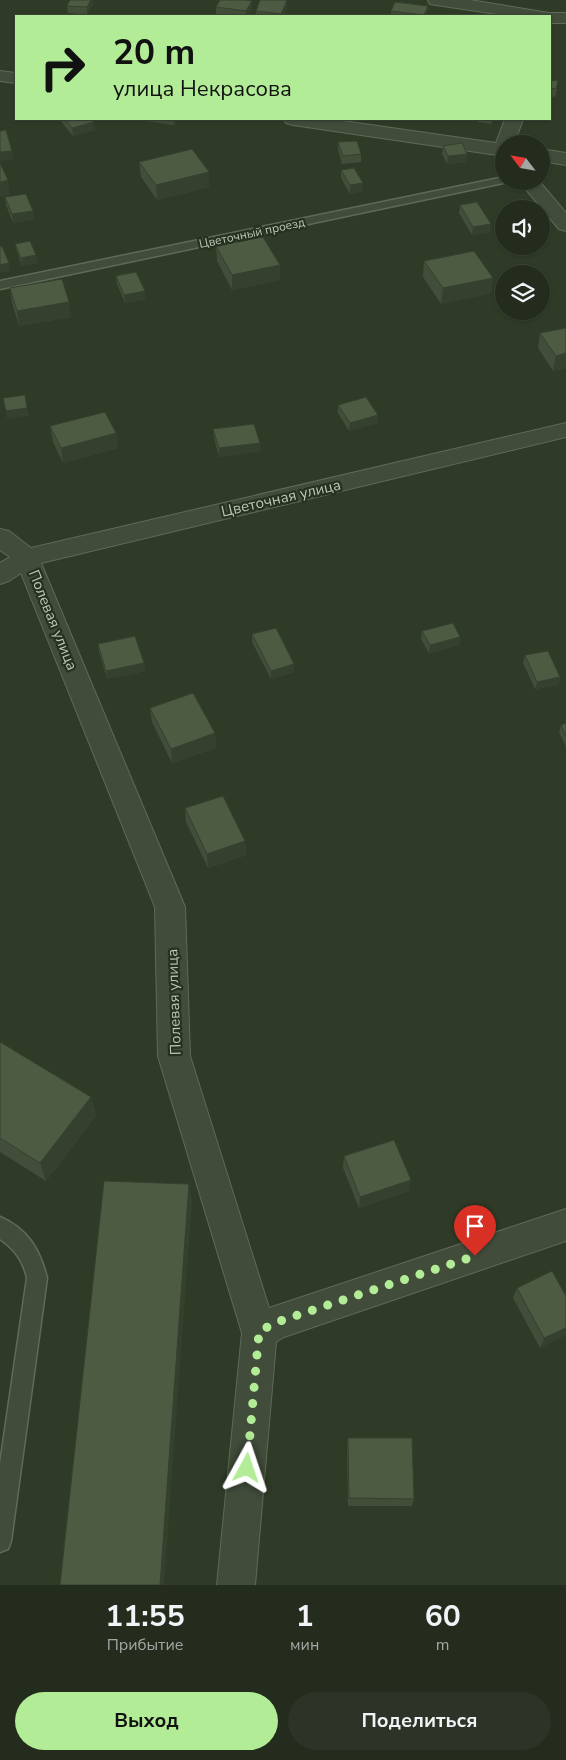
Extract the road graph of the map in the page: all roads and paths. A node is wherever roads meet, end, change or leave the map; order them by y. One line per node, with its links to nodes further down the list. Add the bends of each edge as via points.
1 (436, 0): 3 (street)
2 (558, 0): 4 (street)
3 (533, 15)
4 (552, 18)
5 (0, 76): 6 (street)
6 (15, 78)
7 (300, 120): 10 (street)
8 (514, 120): 9 (street)
9 (508, 135)
10 (495, 147)
11 (550, 156): 12 (street)
12 (566, 158)
13 (495, 182): 16 (lane, Цветочный проезд)
14 (536, 190): 15 (street)
15 (566, 225)
16 (0, 285)
17 (566, 430): 19 (street, Цветочная улица)
18 (0, 537): 19 (street, Полевая улица)
19 (27, 558): 20 (street, Цветочная улица); 23 (street, Полевая улица, via 170,906 174,1056)
20 (0, 575)
21 (566, 1225): 23 (street, via 274,1323)
22 (0, 1227): 24 (lane, via 20,1240 33,1257 37,1278)
23 (259, 1332): 25 (street, Полевая улица)
24 (0, 1541)
25 (236, 1585)

